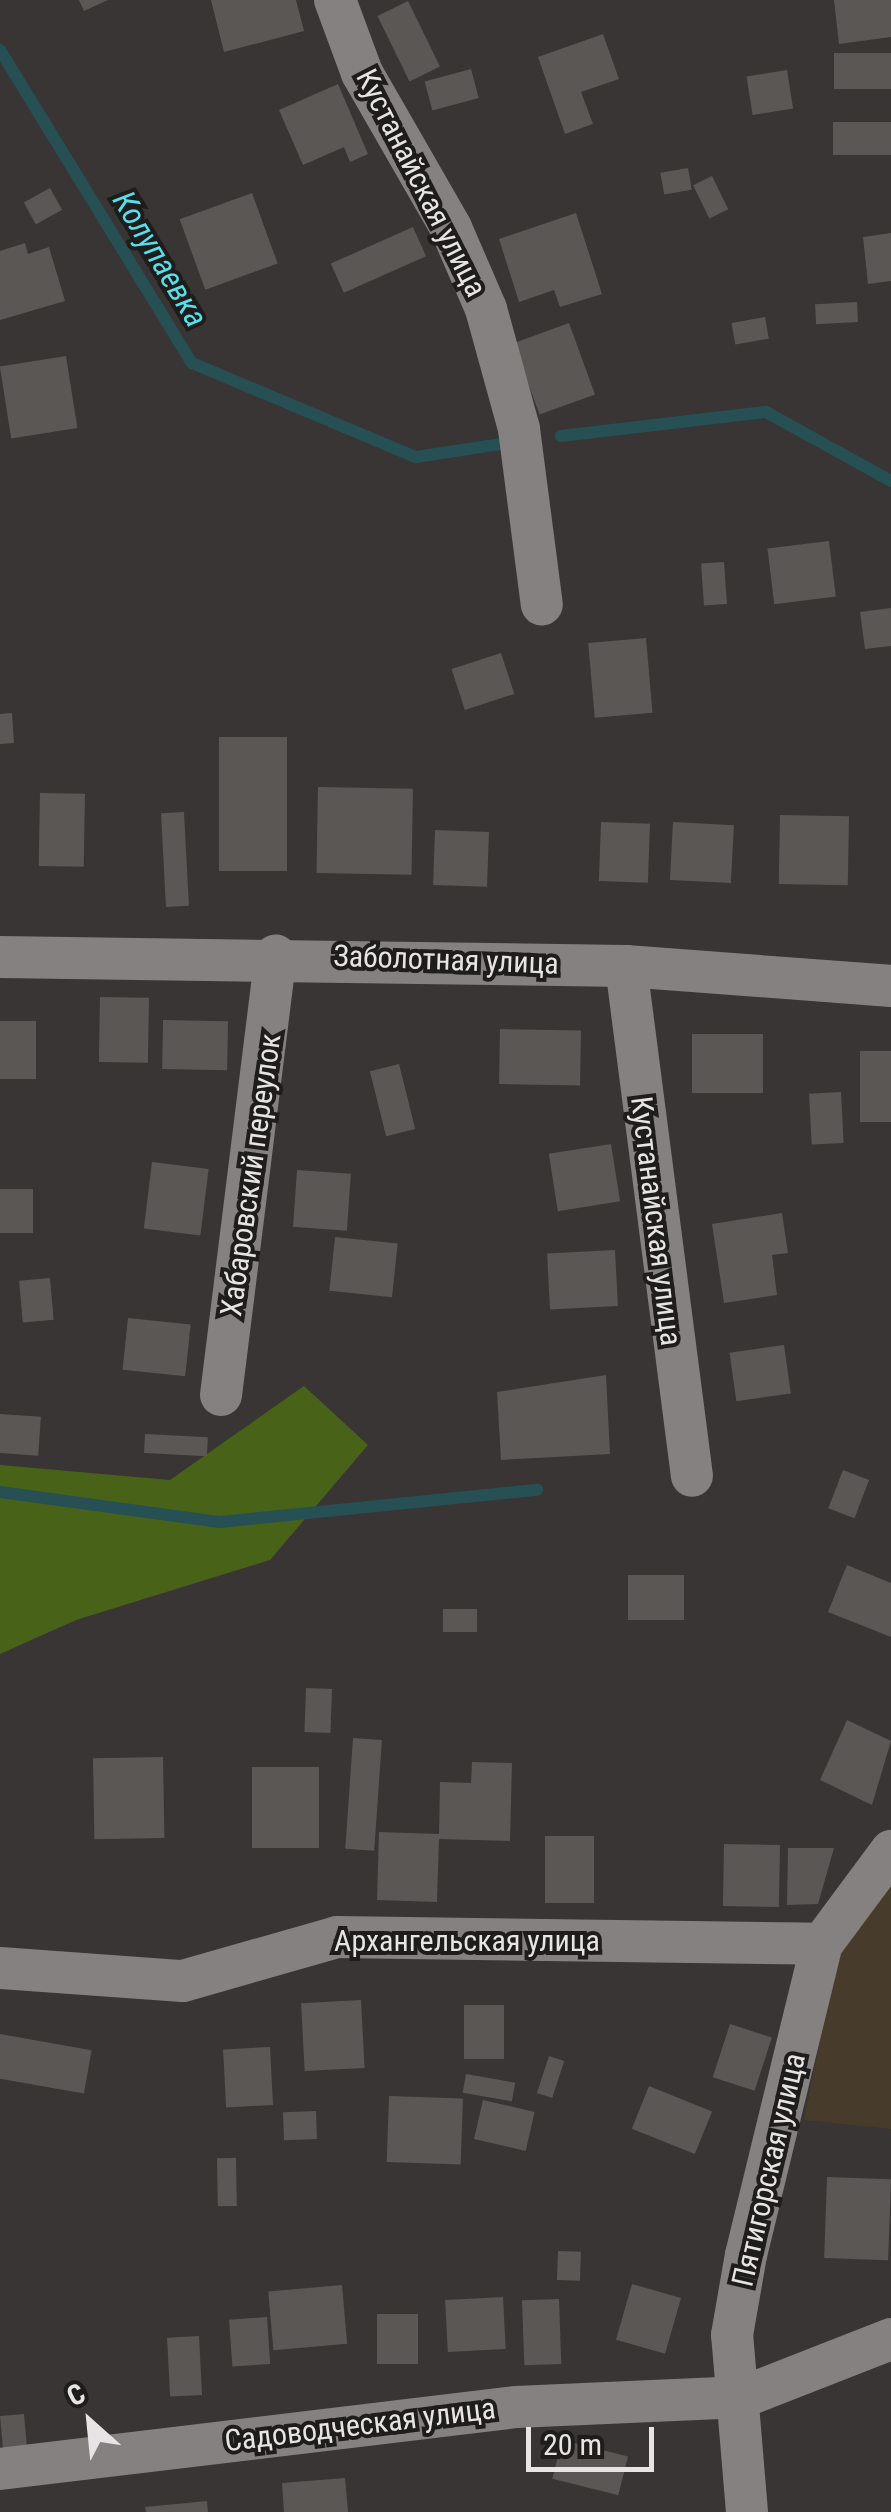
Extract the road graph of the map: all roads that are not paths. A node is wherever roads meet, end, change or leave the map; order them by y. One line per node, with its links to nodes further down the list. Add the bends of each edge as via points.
1 (335, 0): 2 (street, Кустанайская улица, via 362,73 451,228 486,310 519,429)
2 (542, 604)
3 (276, 955): 4 (street, Заболотная улица); 5 (street, Заболотная улица); 7 (street, Хабаровский переулок)
4 (0, 956)
5 (626, 966): 6 (street, Заболотная улица); 8 (street, Кустанайская улица)
6 (891, 986)
7 (221, 1395)
8 (692, 1476)
9 (891, 1851): 10 (street, Пятигорская улица)
10 (822, 1944): 11 (street, Архангельская улица, via 338,1937 183,1981); 13 (street, Пятигорская улица, via 732,2335)
11 (0, 1968)
12 (891, 2339): 13 (street, Садоводческая улица)
13 (743, 2397): 14 (street, Садоводческая улица, via 516,2407); 15 (street, Пятигорская улица)
14 (0, 2469)
15 (747, 2512)

